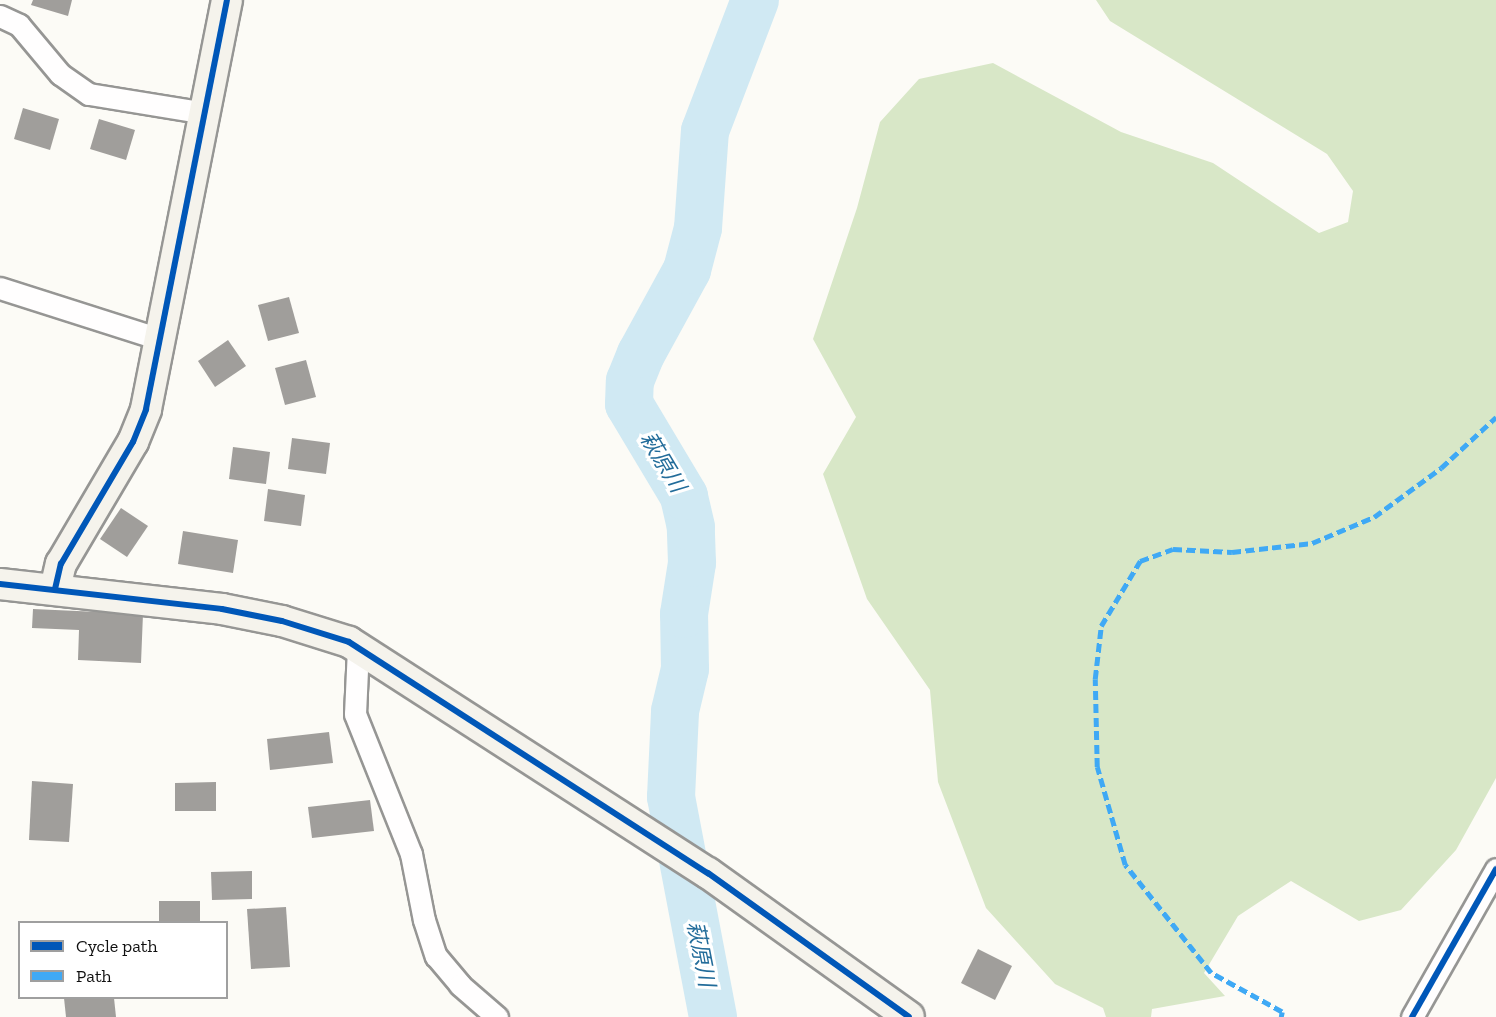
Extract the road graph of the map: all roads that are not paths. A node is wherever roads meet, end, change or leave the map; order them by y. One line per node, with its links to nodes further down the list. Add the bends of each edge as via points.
1 (227, 0): 3 (street)
2 (0, 16): 3 (street, via 20,25 60,74 89,94)
3 (206, 113): 5 (street)
4 (0, 288): 5 (street)
5 (160, 339): 7 (street, via 146,409 133,442 61,564)
6 (0, 585): 7 (street)
7 (55, 589): 8 (street, via 222,609 282,621)
8 (358, 648): 10 (street, via 355,714 411,854 424,920 436,956 460,985); 11 (street, via 708,873)
9 (1496, 869): 12 (street)
10 (497, 1017)
11 (909, 1017)
12 (1412, 1017)

